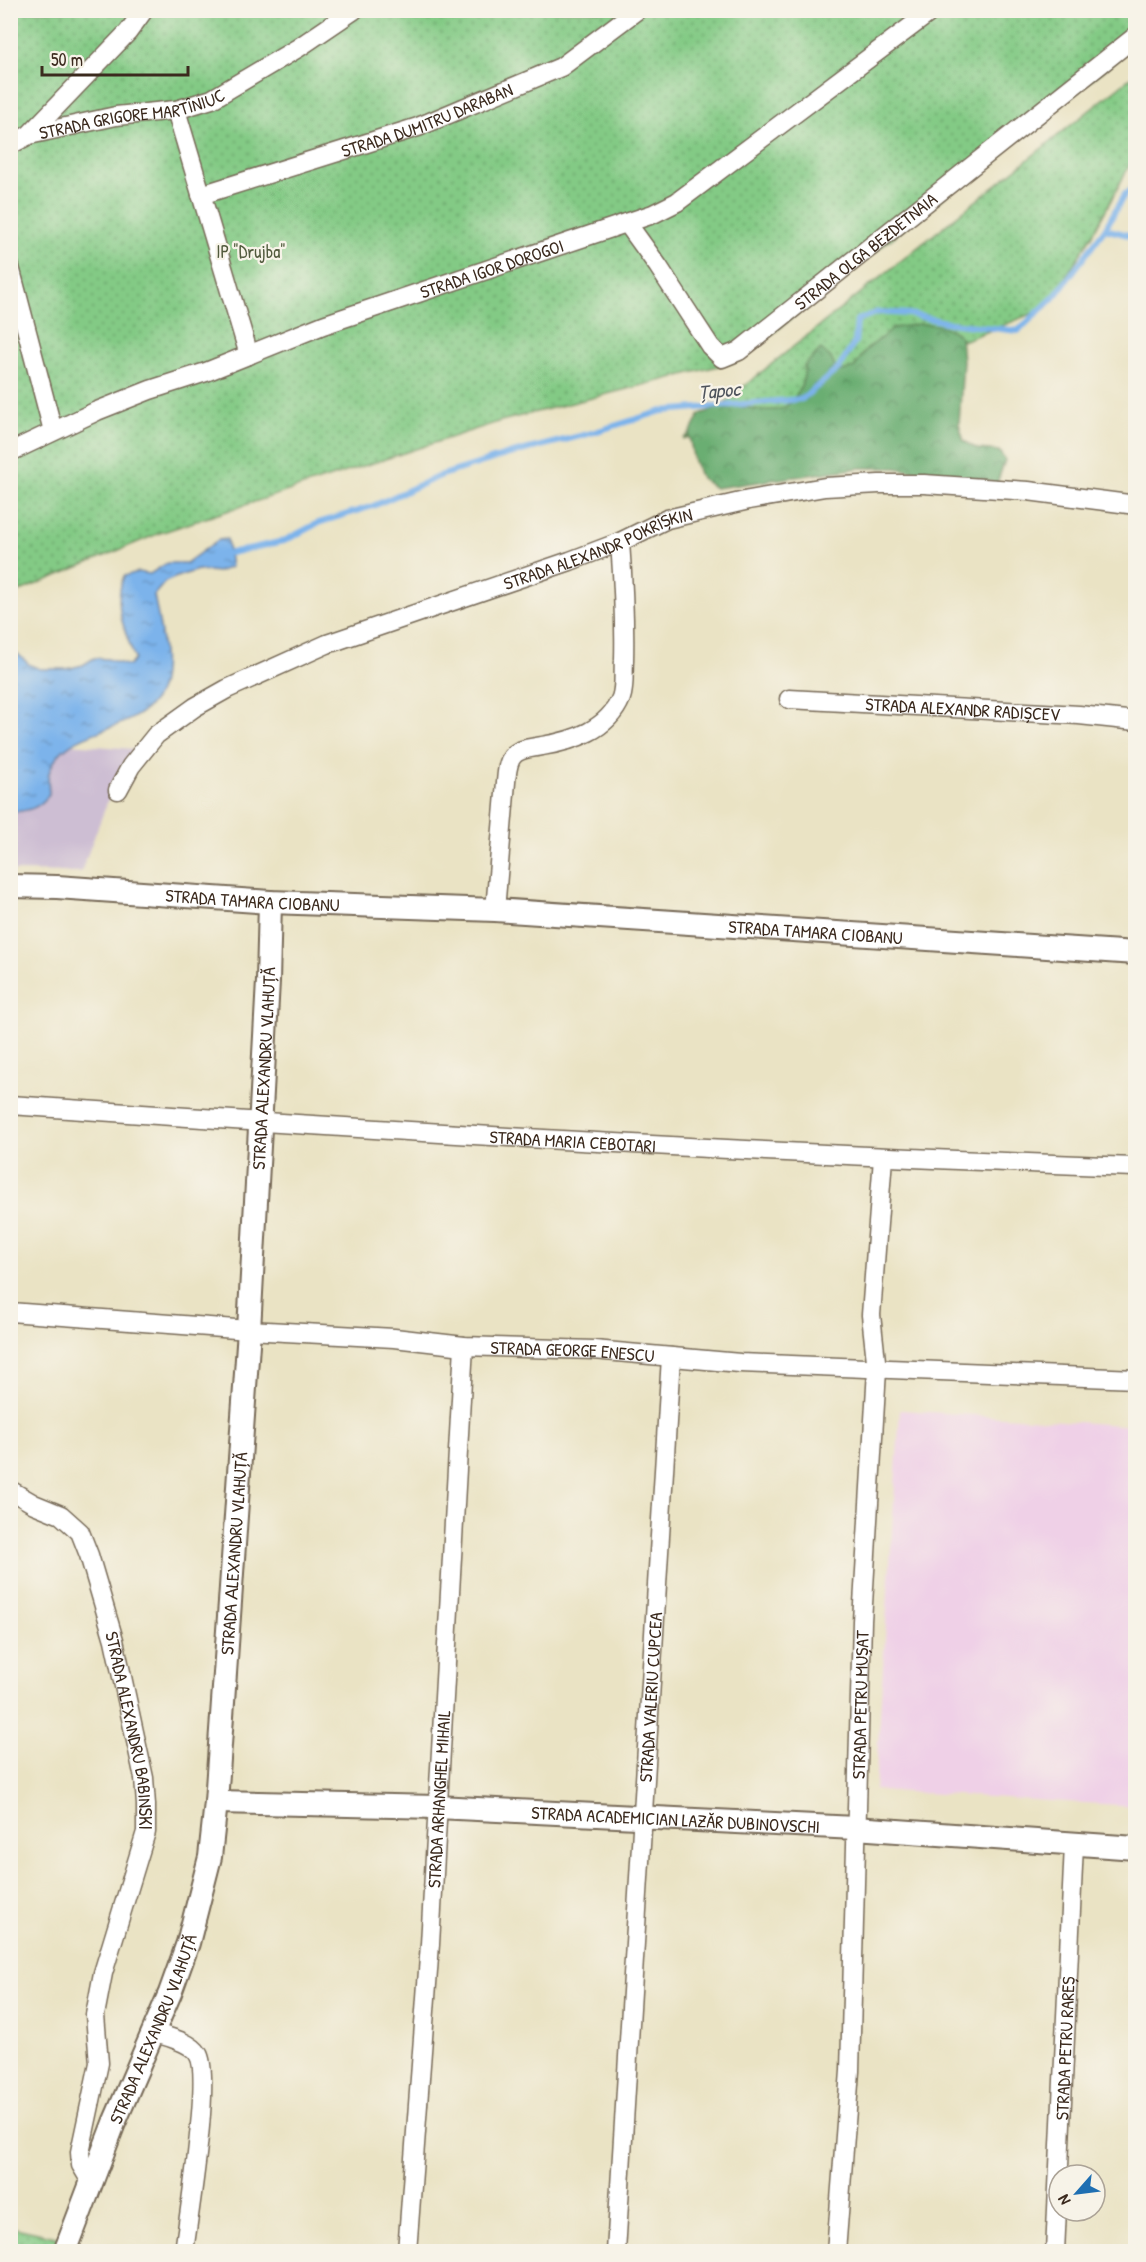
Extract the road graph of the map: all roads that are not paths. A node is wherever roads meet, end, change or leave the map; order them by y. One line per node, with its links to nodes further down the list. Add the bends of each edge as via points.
1 (144, 10): 7 (street, via 128,32)
2 (354, 10): 6 (street, STRADA GRIGORE MARTÎNIUC, via 212,99)
3 (637, 10): 9 (street, STRADA DUMITRU DARABAN, via 561,67 418,127)
4 (933, 10): 10 (street, STRADA IGOR DOROGOI, via 677,202)
5 (1136, 36): 10 (street, STRADA OLGA BEZDETNAIA, via 739,351 722,358)
6 (176, 110): 7 (street, STRADA GRIGORE MARTÎNIUC, via 116,116); 9 (street)
7 (29, 135): 8 (street)
8 (10, 145)
9 (201, 195): 12 (street)
10 (627, 223): 12 (street, STRADA IGOR DOROGOI)
11 (10, 267): 13 (street)
12 (249, 355): 13 (street, STRADA IGOR DOROGOI, via 150,390)
13 (53, 431): 14 (street, STRADA IGOR DOROGOI)
14 (10, 452)
15 (1136, 506): 16 (street, STRADA ALEXANDR POKRÎȘKIN, via 1028,491 924,484 825,487 685,514)
16 (620, 542): 19 (street, STRADA ALEXANDR POKRÎȘKIN, via 327,644 227,689 156,735); 22 (street, via 625,614 622,696 607,718 585,735 573,741 530,748 512,757 506,782)
17 (789, 699): 18 (street, STRADA ALEXANDR RADIȘCEV)
18 (1136, 721)
19 (118, 790)
20 (10, 886): 21 (street, STRADA TAMARA CIOBANU)
21 (270, 902): 22 (street, STRADA TAMARA CIOBANU); 25 (street, STRADA АLEXANDRU VLAHUȚĂ)
22 (495, 910): 23 (street, STRADA TAMARA CIOBANU)
23 (1136, 953)
24 (10, 1105): 25 (street, STRADA MARIA CEBOTARI)
25 (260, 1123): 26 (street, STRADA MARIA CEBOTARI); 29 (street, STRADA АLEXANDRU VLAHUȚĂ)
26 (883, 1158): 27 (street, STRADA MARIA CEBOTARI); 32 (street, STRADA PETRU MUȘAT, via 871,1315)
27 (1136, 1167)
28 (10, 1312): 29 (street, STRADA GEORGE ENESCU)
29 (249, 1330): 30 (street, STRADA GEORGE ENESCU); 35 (street, STRADA АLEXANDRU VLAHUȚĂ)
30 (464, 1346): 31 (street, STRADA GEORGE ENESCU); 36 (street, STRADA ARHANGHEL MIHAIL)
31 (671, 1357): 32 (street, STRADA GEORGE ENESCU); 37 (street, STRADA VALERIU CUPCEA)
32 (877, 1370): 33 (street, STRADA GEORGE ENESCU); 38 (street, STRADA PETRU MUȘAT)
33 (1136, 1379)
34 (10, 1490): 42 (street, STRADA ALEXANDRU BABINSKI, via 61,1515 80,1532 114,1641 144,1778 146,1832 103,1973 95,2015 99,2063 80,2152 81,2165)
35 (216, 1802): 36 (street, STRADA ACADEMICIAN LAZĂR DUBINOVSCHI); 41 (street, STRADA АLEXANDRU VLAHUȚĂ, via 210,1857 200,1899 180,1968)
36 (437, 1807): 37 (street, STRADA ACADEMICIAN LAZĂR DUBINOVSCHI); 45 (street, STRADA ARHANGHEL MIHAIL)
37 (643, 1818): 38 (street, STRADA ACADEMICIAN LAZĂR DUBINOVSCHI); 46 (street, STRADA VALERIU CUPCEA)
38 (855, 1828): 39 (street, STRADA ACADEMICIAN LAZĂR DUBINOVSCHI); 47 (street, STRADA PETRU MUȘAT, via 850,2071)
39 (1074, 1845): 40 (street, STRADA ACADEMICIAN LAZĂR DUBINOVSCHI); 48 (street, STRADA PETRU RAREȘ)
40 (1136, 1848)
41 (153, 2032): 42 (street, STRADA АLEXANDRU VLAHUȚĂ); 44 (street, via 192,2047 202,2064 201,2114)
42 (91, 2182): 43 (street)
43 (65, 2252)
44 (184, 2252)
45 (407, 2252)
46 (616, 2252)
47 (836, 2252)
48 (1055, 2252)

